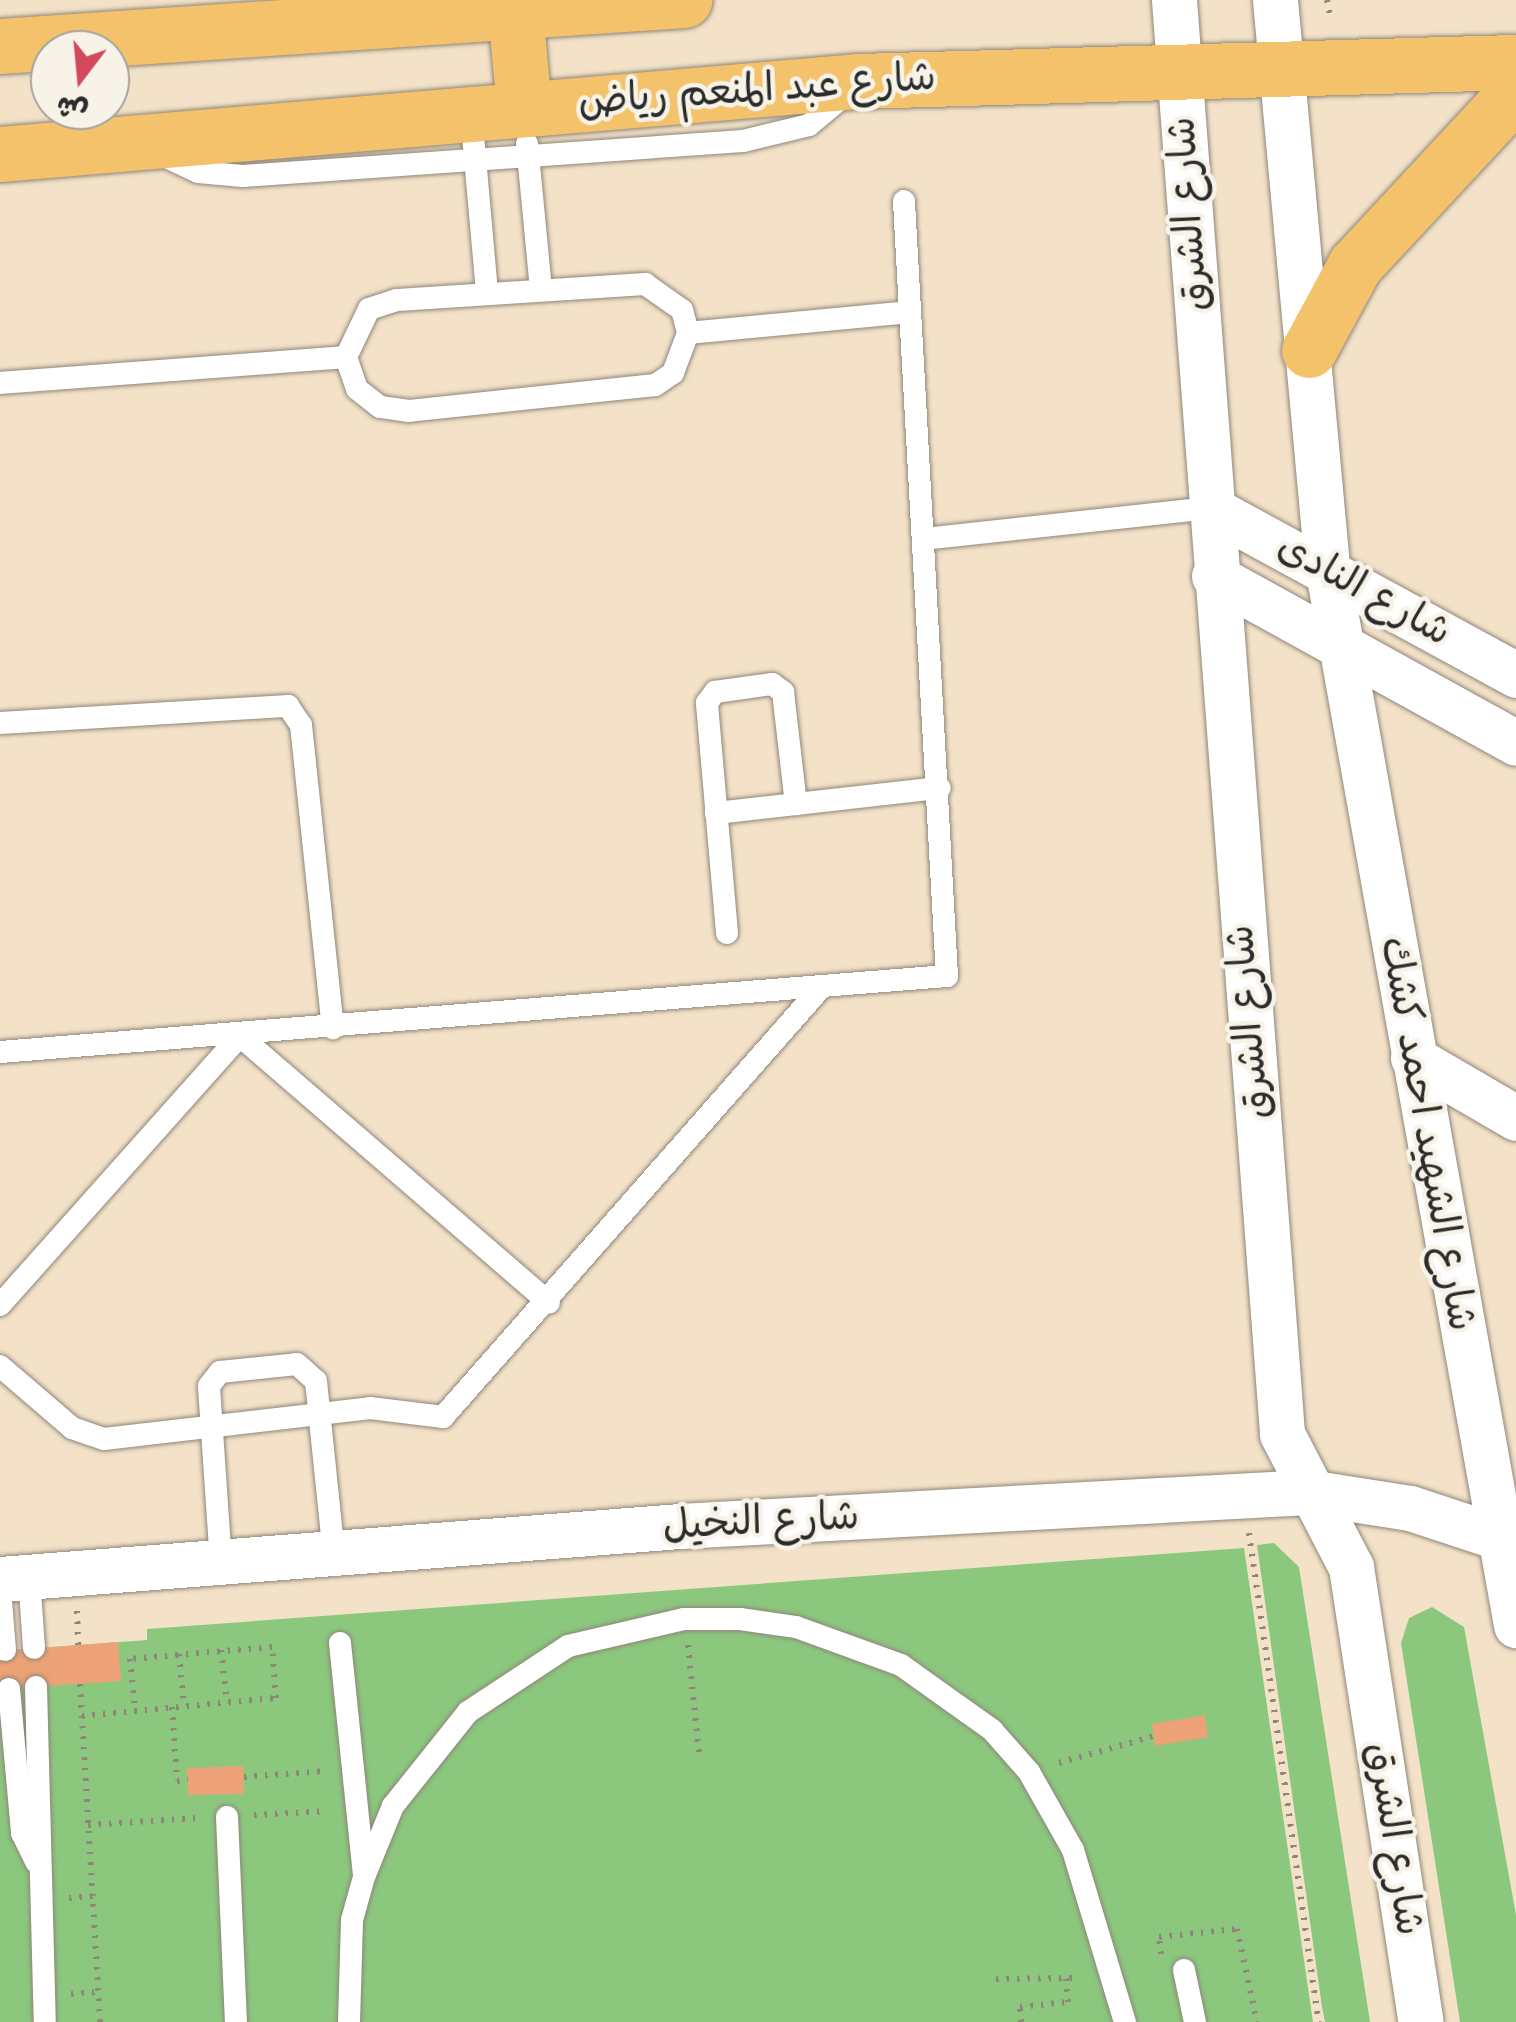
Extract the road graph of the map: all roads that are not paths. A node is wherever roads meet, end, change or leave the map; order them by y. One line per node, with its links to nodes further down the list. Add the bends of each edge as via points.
1 (684, 0): 4 (highway)
2 (1174, 0): 8 (street, شارع الشرق)
3 (1275, 0): 7 (street)
4 (515, 12): 5 (highway); 10 (highway)
5 (0, 46)
6 (1516, 62): 7 (highway, شارع عبد المنعم رياض)
7 (1276, 64): 8 (highway, شارع عبد المنعم رياض); 17 (street)
8 (1179, 65): 10 (highway, شارع عبد المنعم رياض, via 859,80); 20 (street, شارع الشرق)
9 (1516, 92): 17 (highway, via 1355,265)
10 (500, 134): 11 (highway, شارع عبد المنعم رياض, via 140,138); 13 (lane); 14 (lane)
11 (0, 154)
12 (904, 201): 15 (lane)
13 (541, 290): 14 (lane); 16 (lane, via 645,284 682,310)
14 (487, 294): 18 (lane, via 369,310)
15 (910, 312): 16 (lane); 21 (lane)
16 (688, 333): 18 (lane, via 679,364 655,384 409,411 380,407 357,389)
17 (1310, 350): 22 (street)
18 (346, 358): 19 (lane)
19 (0, 383)
20 (1210, 508): 21 (lane); 22 (street, شارع النادى); 23 (street, شارع الشرق)
21 (924, 539): 28 (lane)
22 (1327, 566): 24 (street); 25 (street, شارع النادى)
23 (1214, 576): 24 (street, شارع النادى); 43 (street, شارع الشرق, via 1282,1434)
24 (1340, 642): 27 (street, شارع النادى); 36 (street, شارع الشهيد احمد كشك)
25 (1516, 675)
26 (0, 723): 33 (lane, via 288,706 301,725)
27 (1516, 743)
28 (940, 788): 29 (lane); 32 (lane, via 946,976)
29 (796, 804): 30 (lane); 30 (lane, via 783,692 765,684 715,692 707,704)
30 (716, 813): 31 (lane)
31 (727, 933)
32 (818, 991): 33 (lane); 39 (lane)
33 (333, 1028): 34 (lane)
34 (240, 1036): 35 (lane); 38 (lane); 39 (lane)
35 (0, 1052)
36 (1413, 1058): 37 (street); 44 (street, شارع الشهيد احمد كشك)
37 (1516, 1118)
38 (0, 1304)
39 (549, 1304): 41 (lane, via 457,1410 426,1418 382,1408)
40 (0, 1366): 42 (lane, via 88,1436)
41 (320, 1414): 42 (lane); 42 (lane, via 316,1381 304,1366 220,1372 209,1386); 45 (lane)
42 (210, 1428): 46 (lane)
43 (1308, 1492): 44 (street, شارع النخيل); 45 (street, شارع النخيل); 63 (street, شارع الشرق, via 1356,1587)
44 (1508, 1538): 48 (street, شارع الشهيد احمد كشك)
45 (334, 1554): 46 (street, شارع النخيل)
46 (221, 1563): 47 (street, شارع النخيل)
47 (10, 1582): 50 (lane); 51 (lane)
48 (1516, 1625)
49 (340, 1643): 56 (lane)
50 (34, 1648)
51 (6, 1650)
52 (36, 1687): 55 (lane, via 46,1830)
53 (8, 1688): 55 (lane, via 22,1833)
54 (227, 1817): 59 (lane)
55 (36, 1862): 58 (lane)
56 (364, 1877): 60 (lane, via 352,1920); 61 (lane, via 393,1806 468,1712 568,1646 684,1620 796,1627 901,1664 992,1730 1028,1772 1089,1891)
57 (1184, 1970): 62 (lane)
58 (45, 2022)
59 (236, 2022)
60 (348, 2022)
61 (1125, 2022)
62 (1194, 2022)
63 (1422, 2022)

